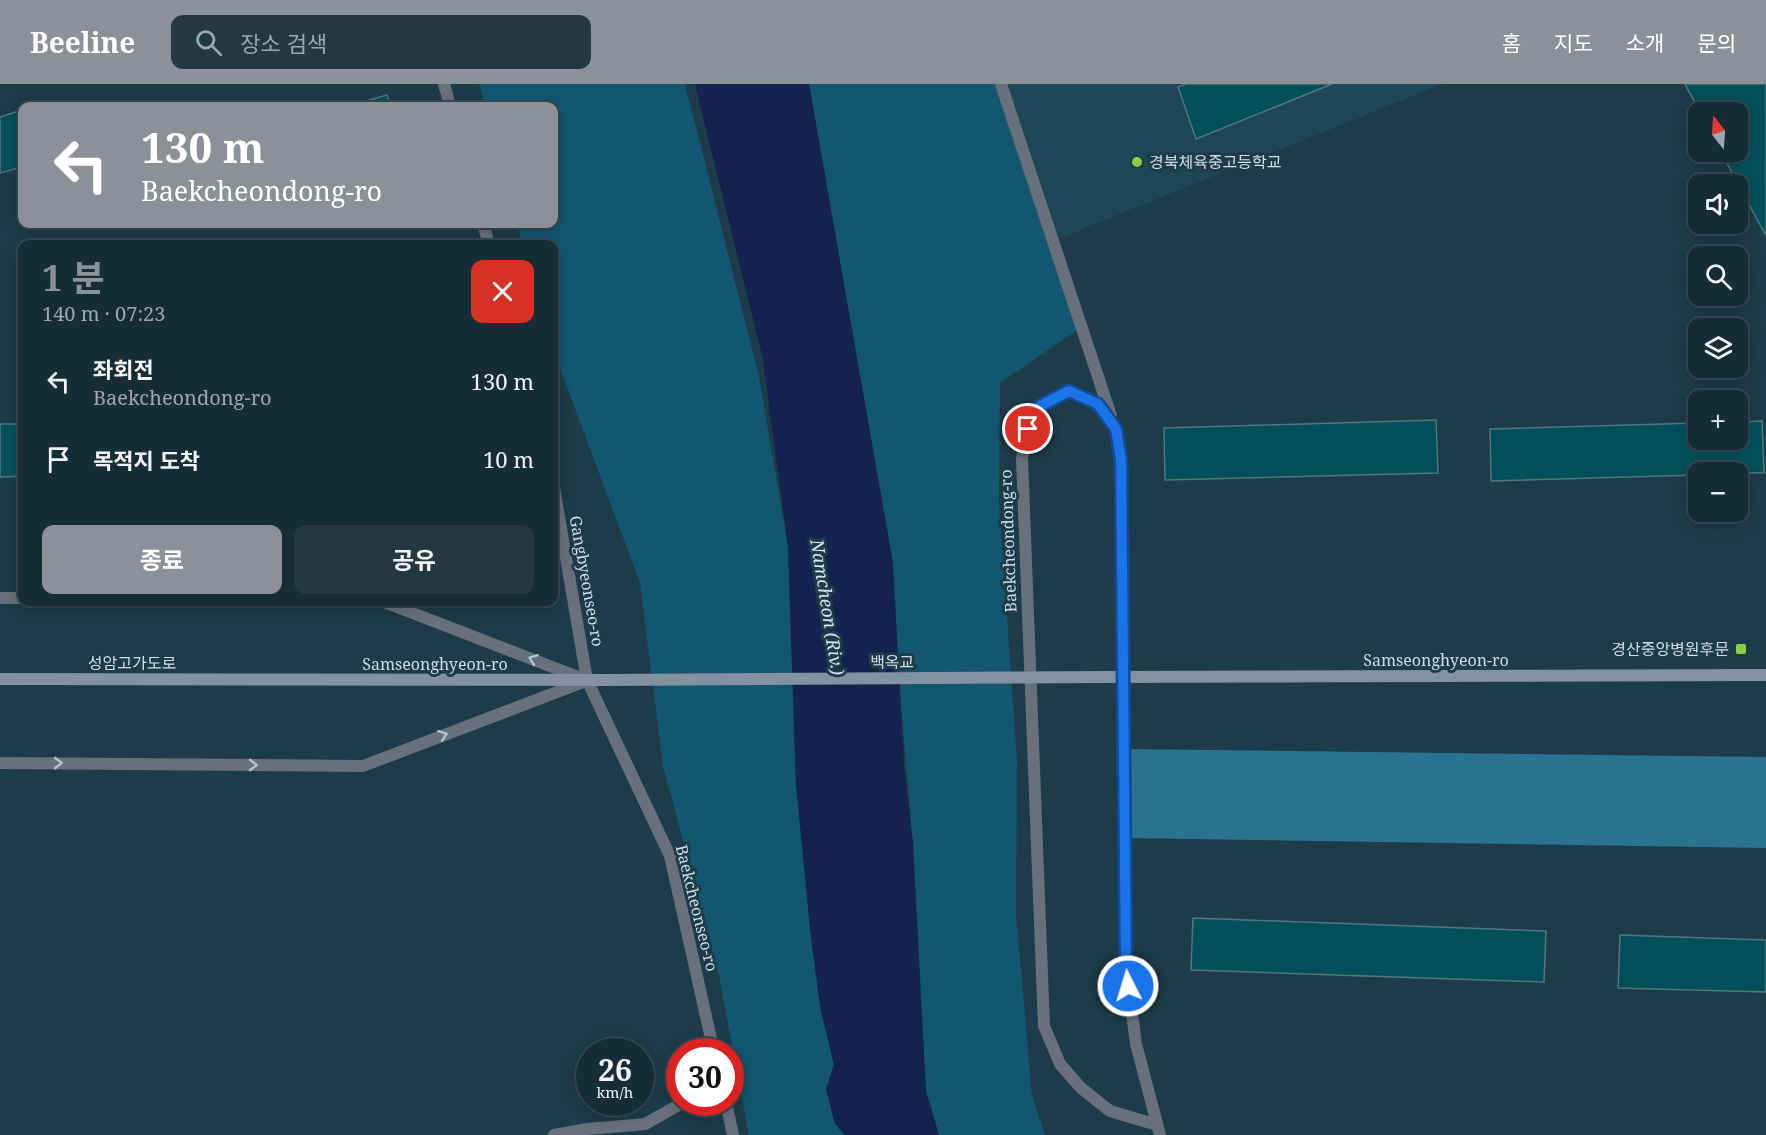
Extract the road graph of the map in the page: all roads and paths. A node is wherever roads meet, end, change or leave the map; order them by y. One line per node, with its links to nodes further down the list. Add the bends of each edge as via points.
1 (444, 84): 3 (street)
2 (1000, 84): 4 (street)
3 (449, 102)
4 (1116, 429): 11 (street, Baekcheondong-ro, via 1121,460); 20 (street, Baekcheondong-ro, via 1098,404 1069,391 1040,406 1028,429 1022,459 1044,1026 1060,1064 1081,1088 1110,1111)
5 (558, 511): 13 (street, Gangbyeonseo-ro)
6 (0, 598): 7 (street)
7 (18, 598)
8 (394, 606): 13 (street, one-way to 8)
9 (1766, 675): 11 (main road, Samseonghyeon-ro)
10 (1106, 677): 11 (main road, Samseonghyeon-ro); 14 (main road, 백옥교, bridge)
11 (1124, 678): 20 (street, Baekcheondong-ro, via 1126,967 1136,1044)
12 (0, 679): 15 (main road, 성암고가도로)
13 (587, 680): 14 (main road, Samseonghyeon-ro); 15 (main road, Samseonghyeon-ro); 16 (street, one-way to 13, via 363,766); 17 (street, Baekcheonseo-ro, via 670,856)
14 (606, 680)
15 (264, 681)
16 (0, 763)
17 (711, 1038)
18 (666, 1112): 21 (street, via 645,1124)
19 (729, 1116): 22 (street)
20 (1158, 1130)
21 (554, 1135)
22 (733, 1135)

